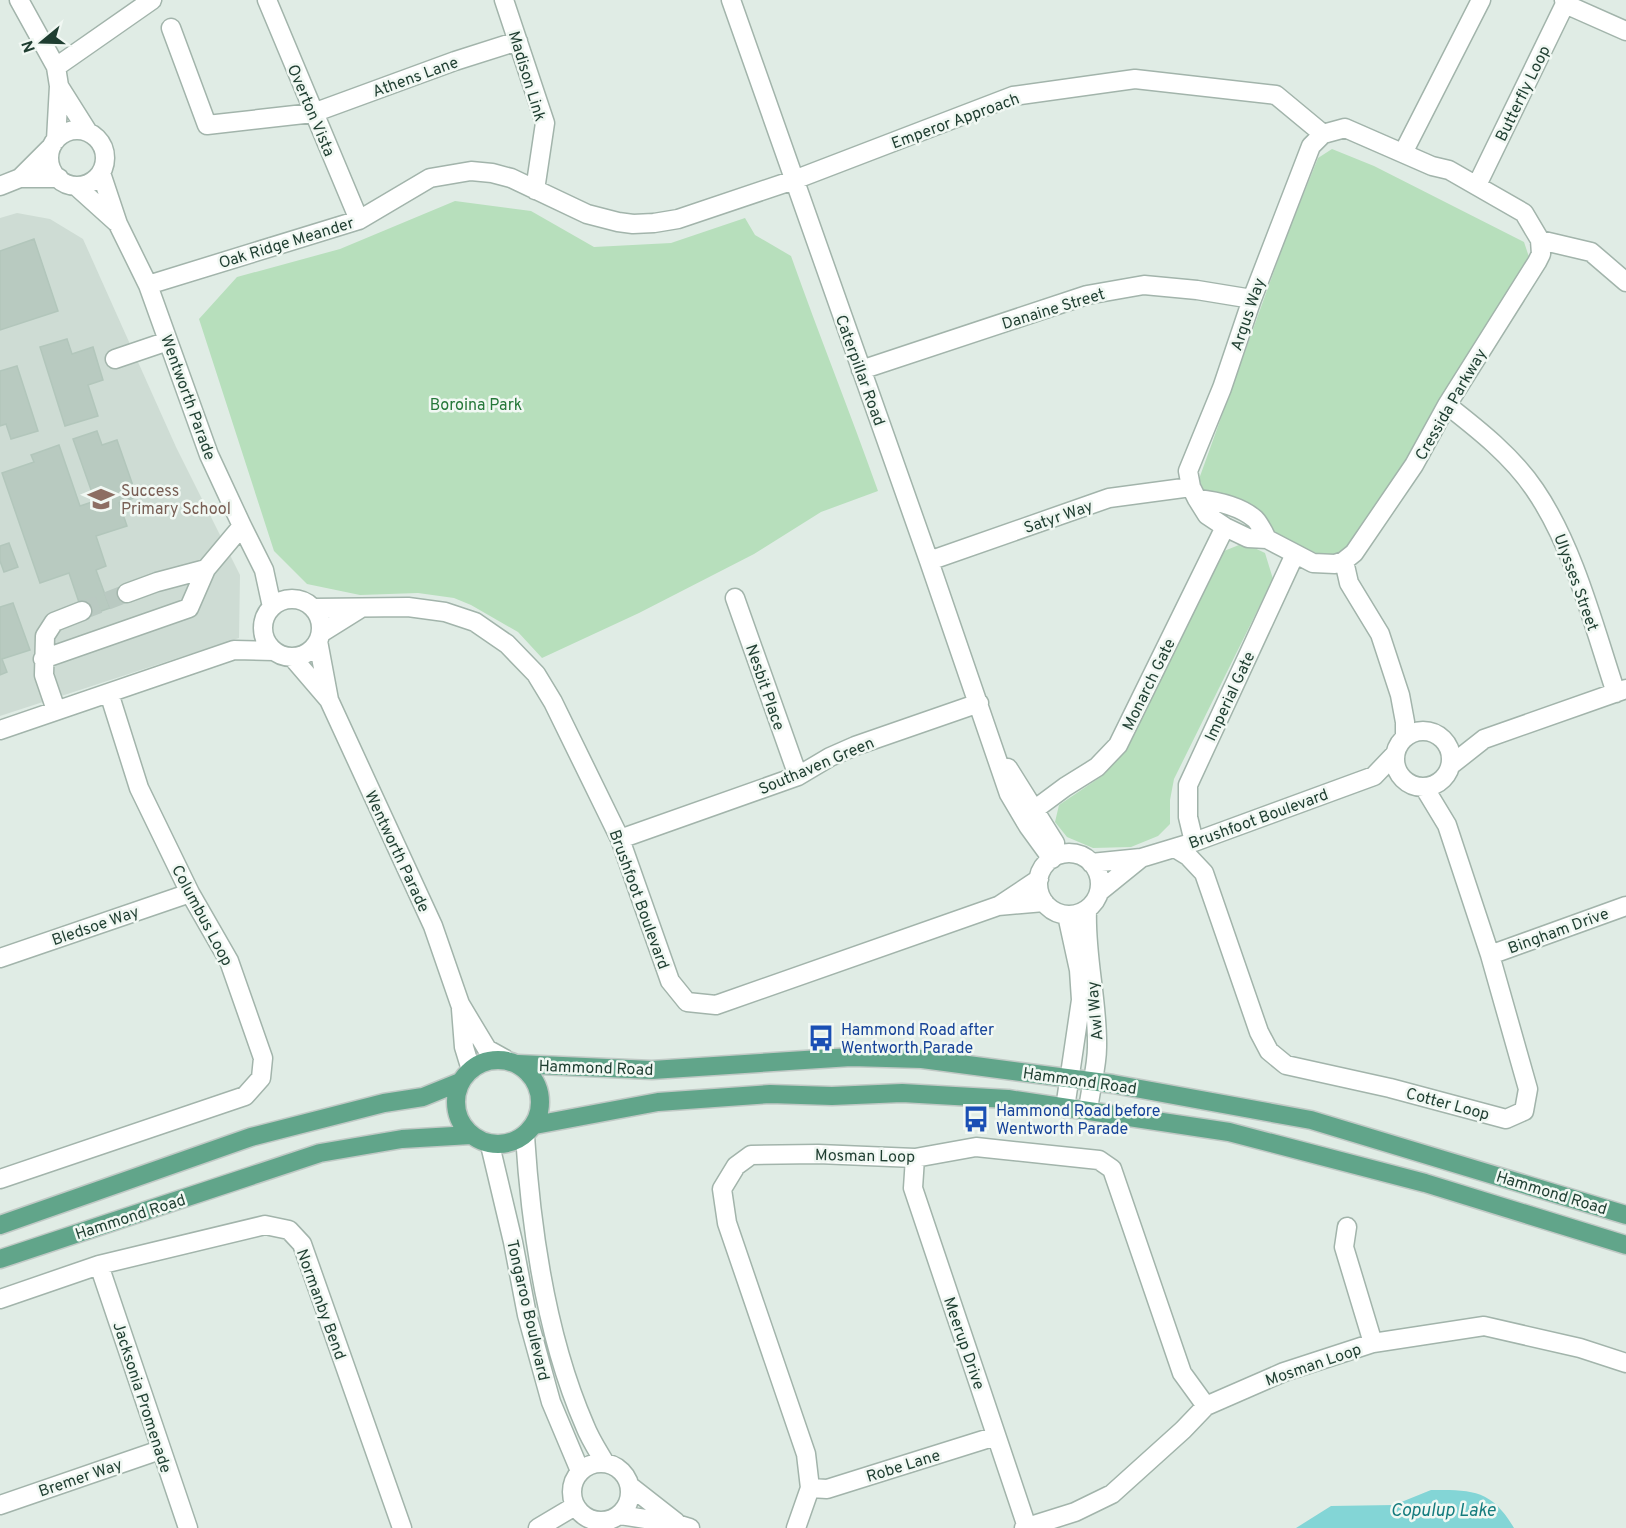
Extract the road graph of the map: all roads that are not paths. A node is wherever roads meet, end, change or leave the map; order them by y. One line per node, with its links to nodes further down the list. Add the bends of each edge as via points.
1 (19, 0): 11 (street)
2 (152, 0): 11 (street)
3 (267, 0): 13 (street, Overton Vista)
4 (504, 0): 10 (street, Madison Link)
5 (731, 0): 22 (street, Caterpillar Road)
6 (1481, 0): 17 (street)
7 (1564, 2): 9 (street); 23 (street, Butterfly Loop)
8 (171, 28): 13 (street, Athens Lane, via 207,125)
9 (1626, 31)
10 (518, 41): 13 (street, Athens Lane); 26 (street, Madison Link, via 545,123)
11 (56, 67): 12 (street)
12 (59, 86): 14 (street); 16 (street)
13 (313, 114): 27 (street, Overton Vista)
14 (88, 132): 16 (street, via 69,131); 19 (street, via 96,137 105,154)
15 (1323, 134): 17 (street, via 1345,128); 22 (street, Emperor Approach, via 1276,95 1135,79 1013,96); 32 (street, Argus Way, via 1311,146)
16 (54, 143): 20 (street); 21 (street, via 50,163)
17 (1403, 153): 18 (street)
18 (1432, 166): 23 (street); 29 (street, via 1449,182)
19 (101, 172): 25 (street, via 94,180); 28 (street, Wentworth Parade)
20 (20, 178): 21 (street); 24 (street)
21 (59, 178): 25 (street)
22 (794, 180): 26 (street, Oak Ridge Meander, via 678,219 633,224 587,214); 35 (street, Caterpillar Road)
23 (1477, 185): 29 (street, via 1524,213)
24 (0, 186)
25 (76, 186): 28 (street, Wentworth Parade)
26 (536, 189): 27 (street, Oak Ridge Meander, via 492,173 471,171 430,178)
27 (358, 220): 31 (street, Oak Ridge Meander)
28 (118, 224): 31 (street, Wentworth Parade)
29 (1536, 232): 30 (street, via 1591,252); 36 (street, Cressida Parkway, via 1541,254 1537,262)
30 (1626, 282)
31 (148, 285): 33 (street, Wentworth Parade)
32 (1251, 299): 35 (street, Danaine Street, via 1144,285 1087,295); 37 (street, Argus Way, via 1222,388 1188,471)
33 (168, 340): 34 (street); 38 (street, Wentworth Parade, via 209,455)
34 (116, 358)
35 (861, 370): 42 (street, Caterpillar Road)
36 (1447, 405): 43 (street, Cressida Parkway, via 1414,465 1353,554); 59 (street, Ulysses Street, via 1492,440 1535,489 1564,540)
37 (1194, 493): 39 (street, via 1207,515); 40 (street, via 1247,514 1256,520); 42 (street, Satyr Way, via 1109,498)
38 (242, 526): 44 (street); 45 (street, Wentworth Parade)
39 (1225, 527): 40 (street, via 1248,538); 76 (street, Monarch Gate, via 1118,746 1097,767)
40 (1268, 539): 41 (street)
41 (1295, 554): 43 (street, via 1312,563); 80 (street, Imperial Gate, via 1188,785 1188,817)
42 (929, 561): 63 (street, Caterpillar Road)
43 (1344, 561): 61 (street, via 1349,583 1380,634)
44 (206, 569): 46 (street); 58 (street, via 189,608)
45 (264, 570): 48 (street, Wentworth Parade); 49 (street, Wentworth Parade)
46 (127, 593)
47 (735, 598): 72 (street, Nesbit Place)
48 (292, 599): 49 (street); 51 (street)
49 (273, 607): 53 (street)
50 (363, 607): 51 (street, Brushfoot Boulevard); 54 (street); 79 (street, Brushfoot Boulevard, via 445,612 475,622 507,644 536,674 553,702)
51 (313, 608): 54 (street, via 318,615)
52 (82, 611): 58 (street, via 54,622 45,636)
53 (263, 626): 55 (street); 56 (street)
54 (320, 637): 57 (street, via 308,653); 62 (street, Wentworth Parade)
55 (234, 650): 56 (street); 60 (street)
56 (274, 651): 57 (street)
57 (292, 657): 62 (street, Wentworth Parade)
58 (43, 659): 64 (street)
59 (1621, 691): 68 (street)
60 (109, 693): 64 (street); 89 (street, Columbus Loop, via 139,788)
61 (1400, 695): 66 (street); 67 (street)
62 (329, 700): 97 (street, Wentworth Parade, via 433,926)
63 (979, 703): 69 (street, Caterpillar Road); 72 (street, Southaven Green, via 855,746)
64 (56, 710): 65 (street)
65 (0, 730)
66 (1435, 734): 67 (street, via 1412,733); 68 (street); 71 (street, via 1450,750)
67 (1405, 737): 70 (street)
68 (1484, 739): 71 (street)
69 (992, 740): 76 (street, Caterpillar Road); 84 (street, Caterpillar Road, via 1009,794)
70 (1395, 754): 73 (street, Brushfoot Boulevard); 74 (street, via 1397,770)
71 (1447, 773): 75 (street); 77 (street, Cotter Loop)
72 (798, 776): 79 (street, Southaven Green)
73 (1374, 776): 74 (street); 78 (street, Brushfoot Boulevard)
74 (1407, 782): 75 (street)
75 (1424, 788): 77 (street, Cotter Loop)
76 (1034, 810): 82 (street, Caterpillar Road, via 1053,841)
77 (1447, 825): 95 (street, Cotter Loop)
78 (1216, 834): 80 (street, Brushfoot Boulevard); 86 (street, Cotter Loop, via 1210,841)
79 (620, 839): 91 (street, Brushfoot Boulevard, via 670,981 687,1002 716,1005)
80 (1194, 842): 81 (street, Brushfoot Boulevard)
81 (1175, 848): 83 (street, Brushfoot Boulevard); 86 (street, Cotter Loop)
82 (1073, 854): 84 (street); 85 (street)
83 (1141, 858): 85 (street, Brushfoot Boulevard); 88 (street, Brushfoot Boulevard)
84 (1052, 859): 87 (street)
85 (1091, 863): 88 (street, via 1099,876)
86 (1204, 873): 95 (street, Cotter Loop, via 1259,1032 1269,1051 1286,1065 1506,1119 1524,1111 1528,1089)
87 (1039, 879): 90 (street); 91 (street, Brushfoot Boulevard)
88 (1099, 892): 93 (street)
89 (190, 893): 96 (street, Bledsoe Way); 108 (street, Columbus Loop, via 229,961 263,1058 261,1078 244,1096)
90 (1044, 902): 91 (street, Brushfoot Boulevard); 94 (street, via 1050,909)
91 (998, 906)
92 (1626, 906): 95 (street, Bingham Drive)
93 (1087, 910): 94 (street); 101 (street, Awl Way, via 1086,938 1097,1049)
94 (1067, 915): 100 (street, Awl Way, via 1081,1000)
95 (1490, 955)
96 (0, 958)
97 (460, 1004): 98 (street, Wentworth Parade, via 487,1049); 99 (street, Wentworth Parade)
98 (512, 1062): 99 (main road, Hammond Road, via 485,1063); 100 (main road, Hammond Road, via 652,1070 851,1057 922,1059); 104 (main road, Hammond Road, via 533,1077 540,1090 541,1106)
99 (465, 1076): 105 (main road, via 455,1099 457,1116); 110 (main road, Hammond Road, via 423,1097 251,1137)
100 (1069, 1078): 101 (main road, Hammond Road); 102 (street, Awl Way)
101 (1091, 1082): 103 (street, Awl Way); 109 (main road, Hammond Road, via 1311,1120)
102 (1065, 1108): 103 (main road, Hammond Road); 104 (main road, Hammond Road, via 1008,1099 902,1093 770,1094 658,1102)
103 (1088, 1111): 112 (main road, Hammond Road, via 1229,1132 1425,1183)
104 (530, 1131): 106 (main road, Hammond Road, via 512,1143); 121 (street, Tongaroo Boulevard, via 529,1201 543,1281 562,1362 585,1427)
105 (471, 1135): 106 (main road, Hammond Road); 113 (main road, Hammond Road, via 402,1139 320,1153)
106 (490, 1144): 122 (street, Tongaroo Boulevard, via 527,1315 551,1402)
107 (915, 1158): 118 (street, Mosman Loop, via 976,1147 1099,1160 1113,1169 1182,1373); 119 (street, Meerup Drive, via 913,1188); 124 (street, Mosman Loop, via 752,1155 736,1166 722,1189 726,1223 806,1454)
108 (0, 1179)
109 (1626, 1215)
110 (0, 1225)
111 (1347, 1227): 116 (street, via 1344,1247)
112 (1626, 1245)
113 (0, 1259)
114 (99, 1265): 115 (street, Normanby Bend); 120 (street, Jacksonia Promenade); 131 (street, Normanby Bend, via 265,1225 289,1230 302,1244)
115 (0, 1299)
116 (1373, 1343): 117 (street, Mosman Loop, via 1484,1326); 118 (street, Mosman Loop, via 1284,1372)
117 (1626, 1363)
118 (1206, 1406): 129 (street, Mosman Loop, via 1112,1494 1075,1512)
119 (996, 1436): 124 (street, Robe Lane, via 827,1489); 129 (street, Meerup Drive)
120 (160, 1450): 125 (street, Bremer Way); 130 (street, Jacksonia Promenade)
121 (605, 1462): 122 (street); 123 (street, via 621,1470)
122 (579, 1472): 126 (street, via 572,1488)
123 (630, 1486): 127 (street, via 629,1502); 128 (street)
124 (810, 1488): 133 (street)
125 (0, 1504)
126 (574, 1506): 127 (street, via 595,1521 604,1522); 132 (street)
127 (620, 1515): 128 (street)
128 (684, 1526)
129 (1025, 1527)
130 (188, 1528)
131 (402, 1528)
132 (538, 1528)
133 (796, 1528)

